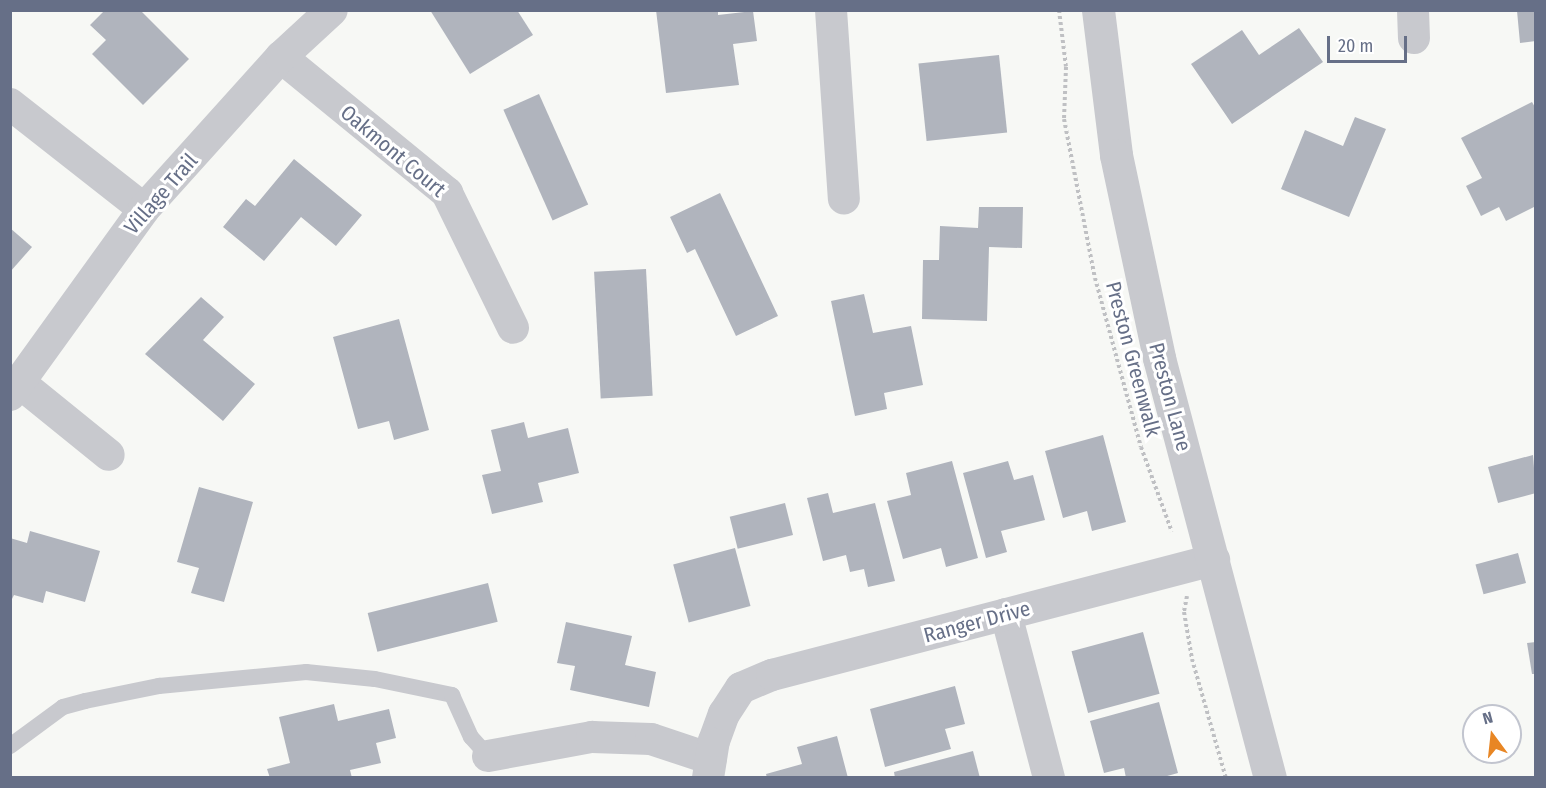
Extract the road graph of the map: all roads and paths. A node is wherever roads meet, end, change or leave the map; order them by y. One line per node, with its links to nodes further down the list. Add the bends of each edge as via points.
1 (332, 10): 5 (street, Village Trail)
2 (831, 10): 7 (street)
3 (1059, 10): 12 (path, Preston Greenwalk, via 1066,67 1064,119 1095,278 1141,447)
4 (1098, 10): 12 (street, Preston Lane, via 1116,155)
5 (281, 57): 8 (street, Village Trail); 9 (street, Oakmont Court, via 447,193)
6 (10, 104): 8 (street)
7 (844, 199)
8 (144, 209): 10 (street, Village Trail)
9 (513, 328)
10 (15, 389): 11 (street)
11 (109, 455)
12 (1199, 564): 13 (street, Ranger Drive); 18 (path, Preston Greenwalk, via 1184,612 1192,659); 19 (street, Preston Lane)
13 (1006, 614): 16 (street, Ranger Drive, via 772,675 741,688 724,714); 17 (street)
14 (10, 746): 15 (lane, via 63,707 85,700 159,686 306,672 375,679 452,695 471,737)
15 (488, 756): 16 (street, via 592,737 651,739)
16 (709, 768)
17 (1049, 777)
18 (1226, 777)
19 (1270, 777)

